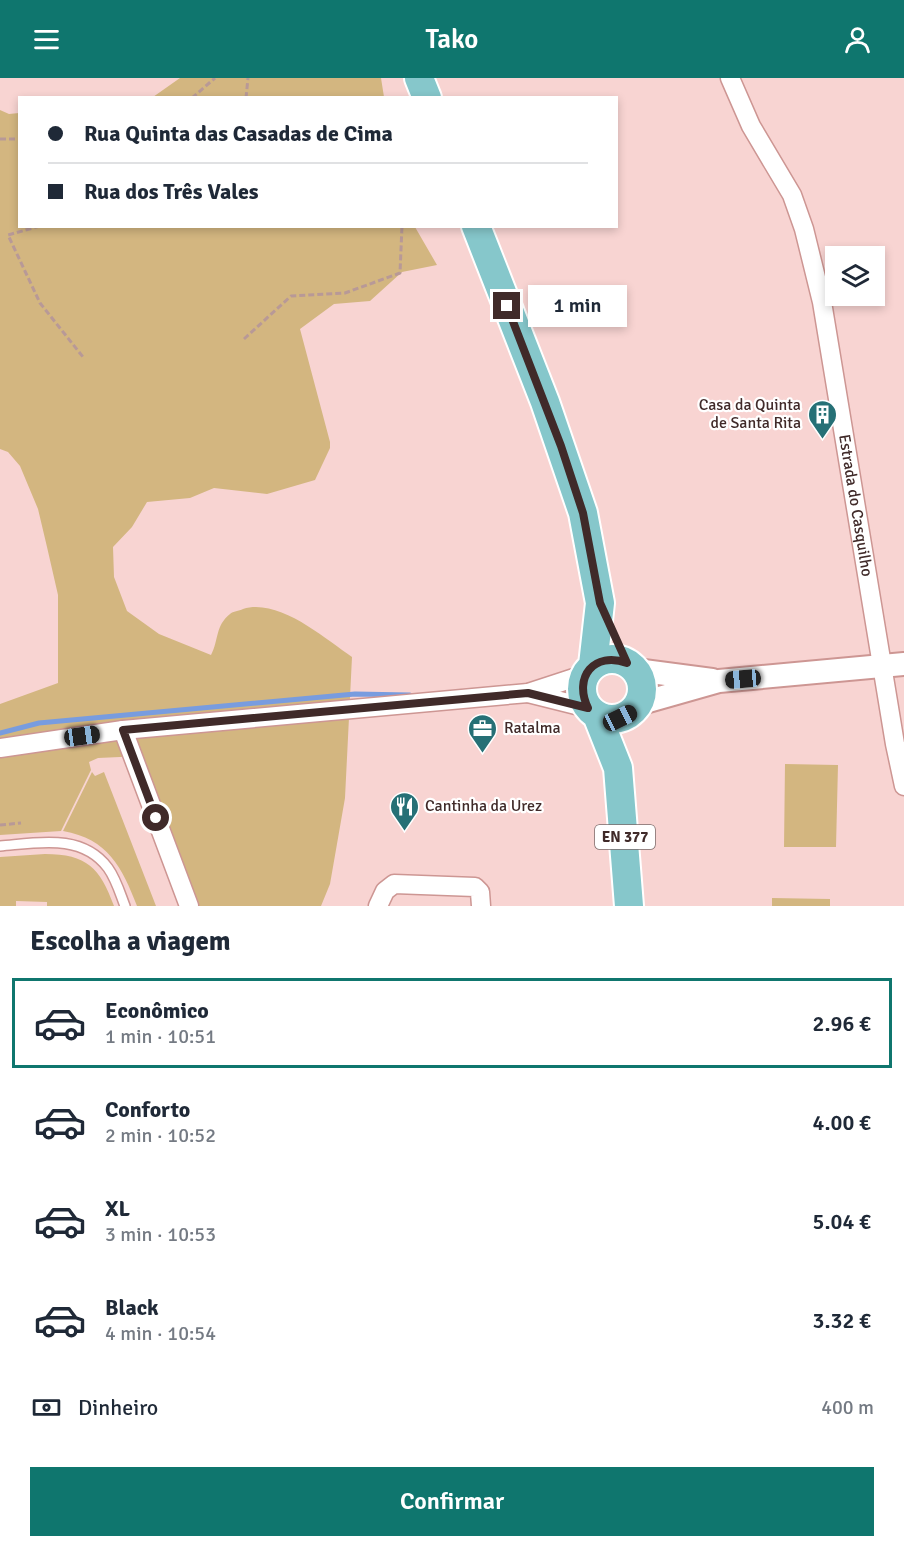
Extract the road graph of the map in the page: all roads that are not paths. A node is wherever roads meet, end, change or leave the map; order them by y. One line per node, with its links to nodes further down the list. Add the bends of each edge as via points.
1 (419, 78): 3 (main road)
2 (730, 78): 6 (street, Estrada do Casquilho, via 751,126 792,195 804,229 822,302)
3 (426, 96)
4 (477, 228): 5 (main road, EN 377, via 577,494)
5 (600, 603): 7 (main road, EN 377); 8 (main road, EN 377)
6 (893, 665): 9 (street); 16 (street, Estrada do Casquilho, via 895,744)
7 (631, 667): 8 (main road, via 616,659 604,660); 9 (street); 11 (main road, EN 377, via 641,681 642,693)
8 (590, 670): 10 (street); 12 (main road, EN 377, via 582,685 583,697)
9 (719, 681): 11 (street)
10 (528, 693): 12 (street); 13 (street)
11 (634, 708): 12 (main road, via 620,718 608,719); 15 (main road, EN 377)
12 (592, 711): 15 (main road, EN 377)
13 (123, 730): 14 (street); 19 (street)
14 (0, 748)
15 (618, 768): 22 (main road, EN 377)
16 (904, 786)
17 (0, 846): 18 (lane, via 49,842 77,845 108,867)
18 (125, 906)
19 (189, 906)
20 (378, 906): 21 (street, via 385,891 394,884 475,887 480,892)
21 (481, 906)
22 (630, 906)

